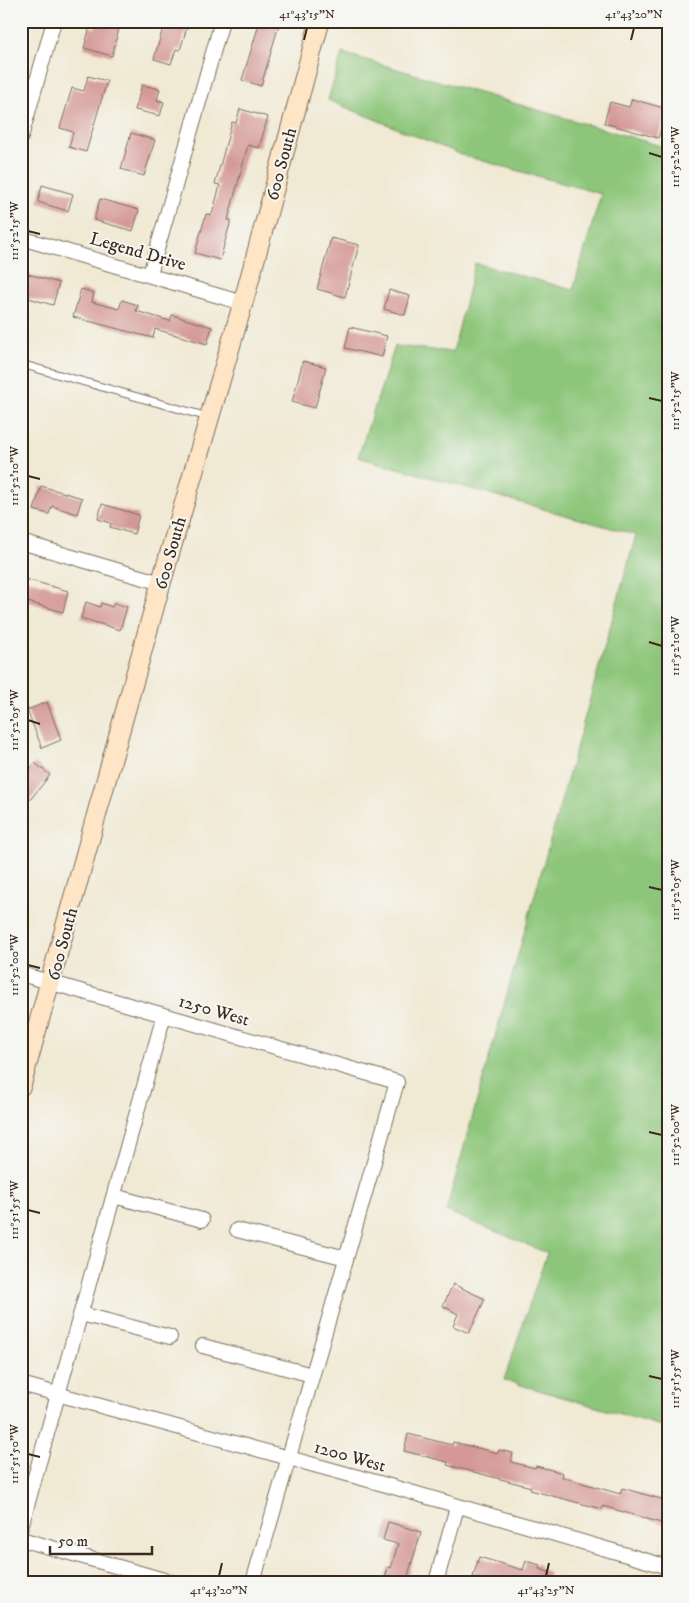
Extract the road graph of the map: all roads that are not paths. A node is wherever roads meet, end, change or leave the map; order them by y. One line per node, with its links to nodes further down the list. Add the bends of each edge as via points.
1 (54, 21): 4 (street)
2 (222, 21): 6 (street)
3 (320, 21): 7 (main road, 600 South)
4 (21, 137)
5 (21, 238): 6 (street, Legend Drive)
6 (150, 274): 7 (street, Legend Drive)
7 (243, 302): 9 (main road, 600 South)
8 (21, 364): 9 (lane)
9 (210, 417): 11 (main road, 600 South)
10 (21, 542): 11 (street)
11 (161, 583): 13 (main road, 600 South)
12 (21, 974): 13 (street, 1250 West)
13 (51, 983): 14 (street, 1250 West); 15 (main road, 600 South)
14 (164, 1015): 16 (street); 19 (street, 1250 West, via 397,1082)
15 (21, 1086)
16 (114, 1196): 17 (street); 20 (street)
17 (202, 1220)
18 (237, 1230): 19 (street)
19 (346, 1258): 23 (street)
20 (81, 1314): 21 (street); 25 (street)
21 (170, 1337)
22 (203, 1346): 23 (street)
23 (312, 1375): 26 (street)
24 (21, 1384): 25 (street, 1200 West)
25 (58, 1394): 26 (street, 1200 West); 28 (street)
26 (288, 1458): 27 (street, 1200 West); 32 (street)
27 (458, 1507): 30 (street, 1200 West); 33 (street)
28 (21, 1527)
29 (21, 1539): 31 (street)
30 (668, 1567)
31 (171, 1582)
32 (253, 1582)
33 (436, 1582)

